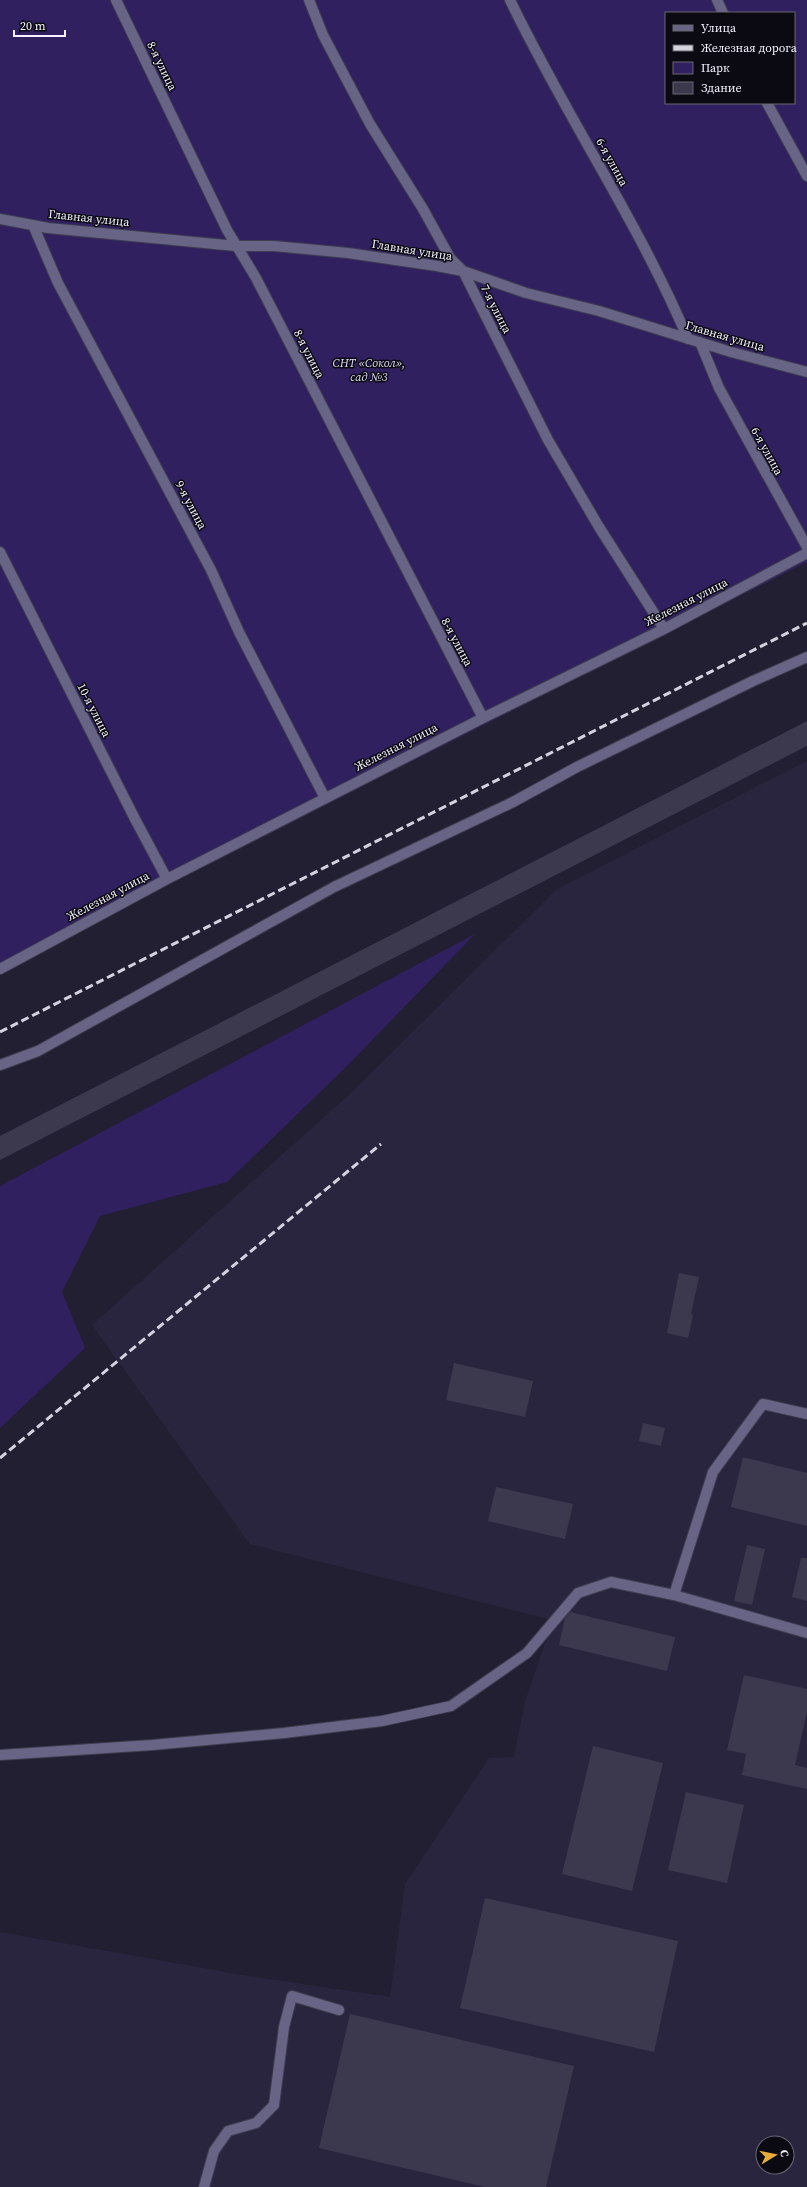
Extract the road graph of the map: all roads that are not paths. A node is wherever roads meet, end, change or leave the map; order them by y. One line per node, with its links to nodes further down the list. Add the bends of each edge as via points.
1 (116, 0): 10 (street, 8-я улица)
2 (309, 0): 11 (street, 7-я улица, via 323,35 370,124 423,208 450,258)
3 (510, 0): 12 (street, 6-я улица, via 529,41 639,239)
4 (717, 0): 5 (street)
5 (723, 12)
6 (768, 104): 7 (street)
7 (807, 176)
8 (0, 219): 9 (street, Главная улица)
9 (33, 225): 10 (street, Главная улица); 21 (street, 9-я улица, via 58,283 211,570 239,632)
10 (236, 246): 11 (street, Главная улица, via 274,246 348,253); 20 (street, 8-я улица, via 245,256)
11 (463, 271): 12 (street, Главная улица, via 526,293 599,311); 18 (street, 7-я улица, via 548,440)
12 (688, 339): 13 (street, Главная улица)
13 (700, 342): 14 (street, Главная улица); 15 (street, 6-я улица, via 719,388)
14 (807, 372)
15 (807, 547)
16 (0, 552): 22 (street, 10-я улица)
17 (807, 553): 18 (street, Железная улица)
18 (664, 629): 20 (street, Железная улица)
19 (807, 657): 24 (street, via 753,681 577,767 513,802 334,887 38,1051)
20 (483, 718): 21 (street, Железная улица)
21 (325, 798): 22 (street, Железная улица)
22 (167, 879): 23 (street, Железная улица)
23 (1, 966)
24 (0, 1065)
25 (807, 1414): 26 (street, via 763,1404 713,1472)
26 (674, 1595): 27 (street); 28 (street, via 611,1582 578,1592 527,1653 451,1706 382,1721 284,1734)
27 (807, 1633)
28 (0, 1755)
29 (339, 2010): 30 (street, via 292,1996 284,2027 274,2105 256,2123 228,2131 214,2151)
30 (204, 2187)

